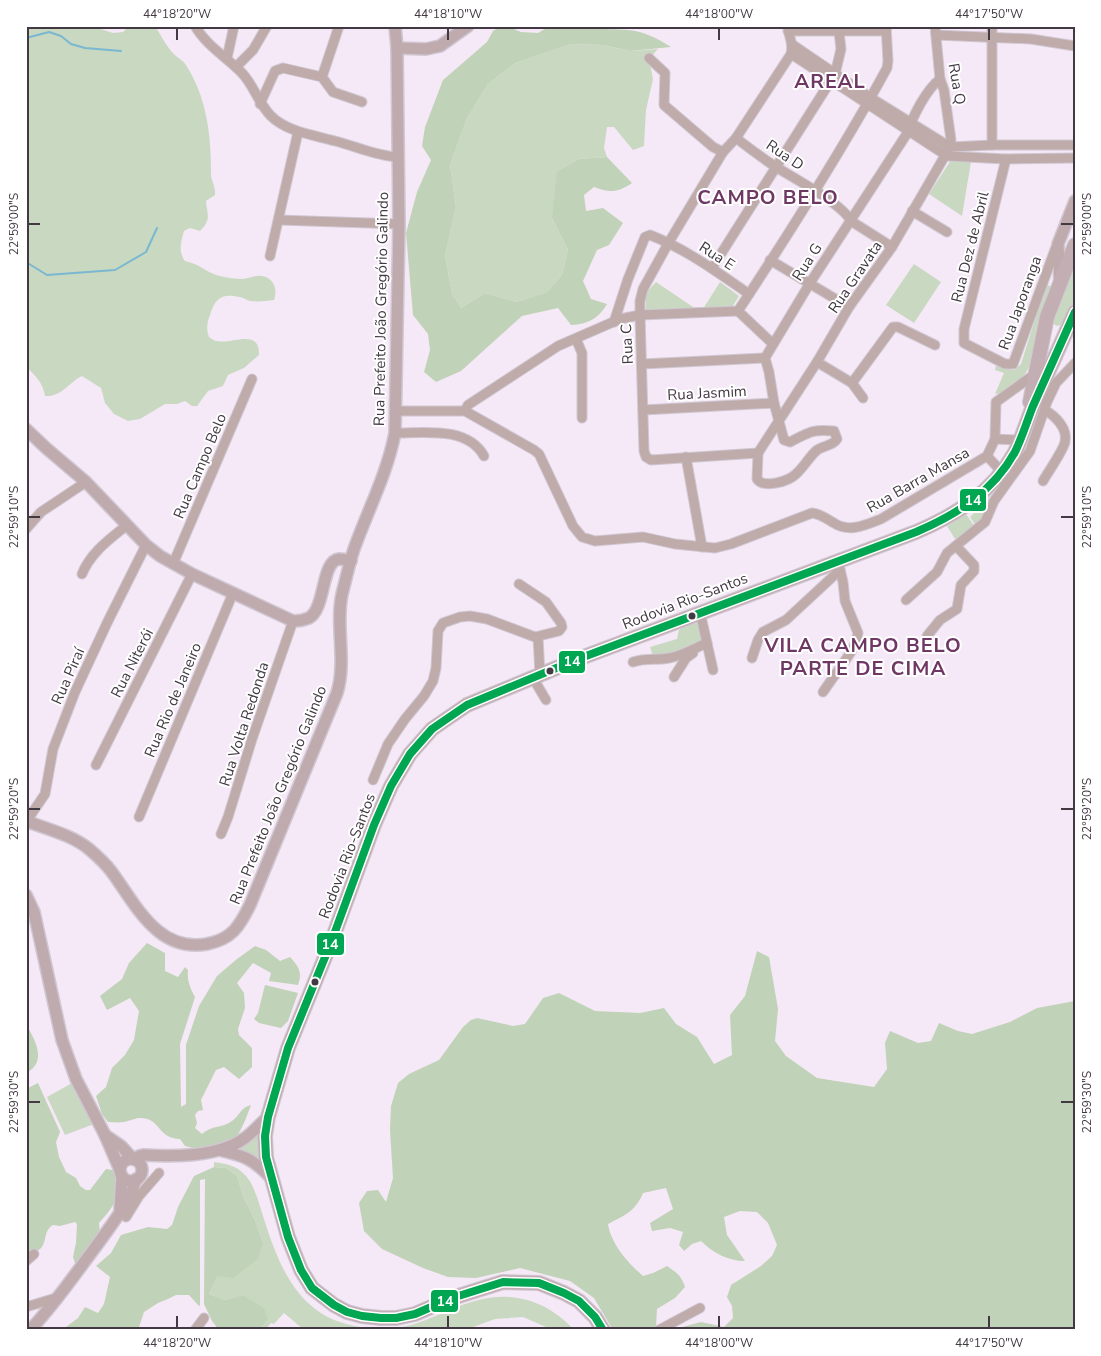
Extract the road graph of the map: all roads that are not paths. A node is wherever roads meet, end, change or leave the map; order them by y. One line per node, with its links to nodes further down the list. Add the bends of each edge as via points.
1 (195, 26): 16 (street)
2 (234, 26): 16 (street)
3 (267, 26): 18 (street, via 253,50)
4 (339, 26): 19 (street)
5 (395, 26): 14 (main road, Rua Prefeito João Gregório Galindo)
6 (468, 26): 14 (main road, via 440,46)
7 (992, 26): 12 (street)
8 (788, 28): 11 (street); 15 (street)
9 (886, 29): 11 (street); 22 (street, via 888,61)
10 (936, 30): 12 (street); 21 (street, Rua Q)
11 (839, 32): 20 (street, via 841,49)
12 (992, 36): 13 (street); 28 (street)
13 (1075, 46)
14 (397, 48): 34 (main road, Rua Prefeito João Gregório Galindo)
15 (792, 50): 20 (street); 27 (street)
16 (227, 58): 18 (street)
17 (649, 58): 32 (street, via 665,73 664,105)
18 (236, 67): 24 (street)
19 (322, 77): 23 (street, via 333,92); 24 (street, via 283,68 275,71)
20 (833, 77): 22 (street); 38 (street)
21 (940, 79): 25 (street, Rua G, via 933,85); 31 (street, Rua Q)
22 (869, 101): 25 (street); 39 (street)
23 (362, 102)
24 (260, 104): 26 (street, via 272,118)
25 (910, 127): 31 (street); 33 (street); 43 (street, Rua G)
26 (298, 132): 34 (street); 42 (street)
27 (736, 138): 32 (street); 38 (street, Rua D)
28 (992, 145): 29 (street); 30 (street)
29 (1075, 145)
30 (971, 146): 31 (street); 35 (street)
31 (950, 147): 33 (street, Rua Gravata)
32 (723, 152): 46 (street)
33 (947, 156): 35 (street); 41 (street, Rua Gravata)
34 (398, 157): 44 (main road, Rua Prefeito João Gregório Galindo)
35 (971, 158): 37 (street)
36 (1075, 158): 37 (street)
37 (1006, 159): 64 (street, Rua Dez de Abril, via 964,329)
38 (775, 166): 39 (street, Rua D); 52 (street)
39 (814, 191): 43 (street, Rua D, via 847,214); 51 (street)
40 (1075, 202): 47 (main road, Rua Japoranga)
41 (912, 212): 45 (street); 49 (street, Rua Gravata)
42 (279, 220): 44 (street); 50 (street)
43 (851, 221): 49 (street, Rua D); 53 (street, Rua G)
44 (399, 224): 78 (main road, Rua Prefeito João Gregório Galindo)
45 (948, 232)
46 (669, 242): 52 (street, Rua E); 59 (street, Rua C, via 643,290); 61 (street, Rua E, via 650,235 645,237)
47 (1058, 244): 54 (main road); 64 (street, Rua Japoranga, via 1013,364 1005,364)
48 (1075, 245): 54 (highway, Rodovia Rio-Santos)
49 (892, 247): 56 (street, Rua Gravata)
50 (270, 256)
51 (770, 260): 53 (street); 55 (street)
52 (712, 268): 55 (street, Rua E)
53 (810, 283): 56 (street); 65 (street, Rua G)
54 (1060, 283): 60 (highway, Rodovia Rio-Santos)
55 (749, 294): 57 (street)
56 (849, 307): 68 (street, Rua Gravata)
57 (738, 310): 59 (street); 65 (street)
58 (1075, 312): 62 (highway, Rodovia Rio-Santos)
59 (640, 315): 61 (street); 70 (street, Rua C)
60 (1047, 316): 62 (highway, via 1053,328); 71 (highway, Rodovia Rio-Santos)
61 (614, 322): 63 (street)
62 (1068, 328): 82 (highway, Rodovia Rio-Santos)
63 (576, 339): 79 (street, via 548,353 468,405); 80 (street, via 582,353)
64 (964, 343)
65 (773, 344): 67 (street, Rua G)
66 (935, 345): 73 (street, via 893,327)
67 (765, 358): 70 (street); 75 (street)
68 (817, 362): 73 (street); 81 (street, Rua Gravata)
69 (1075, 363): 77 (street, via 1056,383)
70 (642, 364): 76 (street, Rua C)
71 (1035, 374): 82 (highway, Rodovia Rio-Santos); 85 (street, Rua Barra Mansa, via 996,402)
72 (252, 379): 100 (street, Rua Campo Belo)
73 (852, 382): 74 (street)
74 (863, 398)
75 (774, 403): 76 (street, Rua Jasmim); 81 (street)
76 (643, 410): 90 (street, Rua C, via 646,457 651,460)
77 (1045, 410): 92 (street, via 1057,418 1065,434 1065,442); 97 (street, via 1030,451 994,501 985,522)
78 (397, 411): 79 (street, Rua Barra Mansa); 83 (main road, Rua Prefeito João Gregório Galindo)
79 (465, 411): 98 (street, Rua Barra Mansa, via 539,454 570,521 582,537 596,541 643,537)
80 (582, 418)
81 (779, 421): 87 (street, Rua Gravata); 87 (street, via 784,440 790,442 813,430 834,431 837,439 818,449 795,476 768,485 757,479)
82 (1025, 425): 86 (highway, Rodovia Rio-Santos)
83 (395, 433): 88 (street, via 460,436 481,450); 99 (main road, Rua Prefeito João Gregório Galindo, via 377,495)
84 (28, 436): 93 (main road)
85 (995, 439): 86 (street); 89 (street, Rua Barra Mansa)
86 (1020, 440): 91 (highway, Rodovia Rio-Santos)
87 (758, 453): 90 (street)
88 (484, 456)
89 (987, 456): 91 (street, Rua Barra Mansa); 98 (street, Rua Barra Mansa, via 881,519 863,526 842,527 812,513 731,544)
90 (686, 457): 98 (street)
91 (1002, 472): 101 (highway, Rodovia Rio-Santos, via 966,507 942,521)
92 (1043, 481)
93 (86, 482): 94 (main road); 95 (street, via 41,512)
94 (127, 525): 96 (main road); 102 (street, via 97,551)
95 (26, 529)
96 (146, 545): 100 (main road); 122 (street, Rua Piraí, via 75,692 53,749 45,794)
97 (956, 546): 106 (street, via 947,553 937,572); 109 (street, via 974,565 974,571 960,589 957,609 940,620)
98 (702, 548)
99 (351, 561): 108 (main road, via 338,559 334,562 327,572 316,612 303,620); 122 (main road, Rua Prefeito João Gregório Galindo, via 340,609 342,668 337,693 250,905 240,925 229,936 202,944 176,942 138,911 110,870 88,848)
100 (173, 564): 103 (main road)
101 (839, 566): 107 (highway, Rodovia Rio-Santos); 112 (street, via 786,620 763,632); 117 (street, via 845,601 858,633 851,652)
102 (82, 574)
103 (192, 574): 105 (main road); 119 (street, Rua Niterói)
104 (519, 584): 110 (street, via 546,602 561,623 559,631)
105 (233, 593): 108 (main road); 121 (street, Rua Rio de Janeiro)
106 (906, 600)
107 (700, 612): 111 (street); 115 (highway, Rodovia Rio-Santos)
108 (293, 621): 123 (street, Rua Volta Redonda)
109 (927, 636)
110 (538, 637): 115 (street); 120 (street, via 470,616 443,623 438,631 433,681 388,744)
111 (707, 646): 113 (street, via 673,658); 114 (street); 116 (street, via 686,658)
112 (752, 658)
113 (633, 662)
114 (713, 670)
115 (536, 676): 118 (street); 125 (highway, Rodovia Rio-Santos, via 467,705 446,719 432,729 400,770 374,825 336,932 288,1048)
116 (674, 677)
117 (823, 692)
118 (546, 700)
119 (96, 765)
120 (373, 780)
121 (139, 817)
122 (26, 822)
123 (221, 834)
124 (26, 895): 126 (main road, via 34,912 62,1040 76,1079)
125 (268, 1117): 127 (main road, via 245,1138); 132 (highway, Rodovia Rio-Santos, via 265,1147)
126 (105, 1135): 129 (main road); 130 (main road)
127 (219, 1150): 128 (main road); 132 (main road, via 249,1158)
128 (174, 1156): 129 (main road, via 143,1155); 133 (main road, via 158,1162)
129 (135, 1159): 130 (main road, via 124,1161); 133 (main road, via 141,1165)
130 (121, 1173): 133 (main road); 134 (main road)
131 (159, 1173): 133 (street)
132 (270, 1177): 143 (highway, Rodovia Rio-Santos, via 300,1270 323,1298 348,1312 396,1318 503,1282 539,1283 579,1301)
133 (138, 1185): 134 (main road)
134 (123, 1215): 137 (main road)
135 (34, 1254): 136 (street)
136 (26, 1261)
137 (59, 1297): 138 (street); 141 (main road)
138 (26, 1307)
139 (700, 1308): 144 (street)
140 (204, 1318): 142 (street)
141 (30, 1330)
142 (194, 1330)
143 (603, 1330)
144 (659, 1330)

